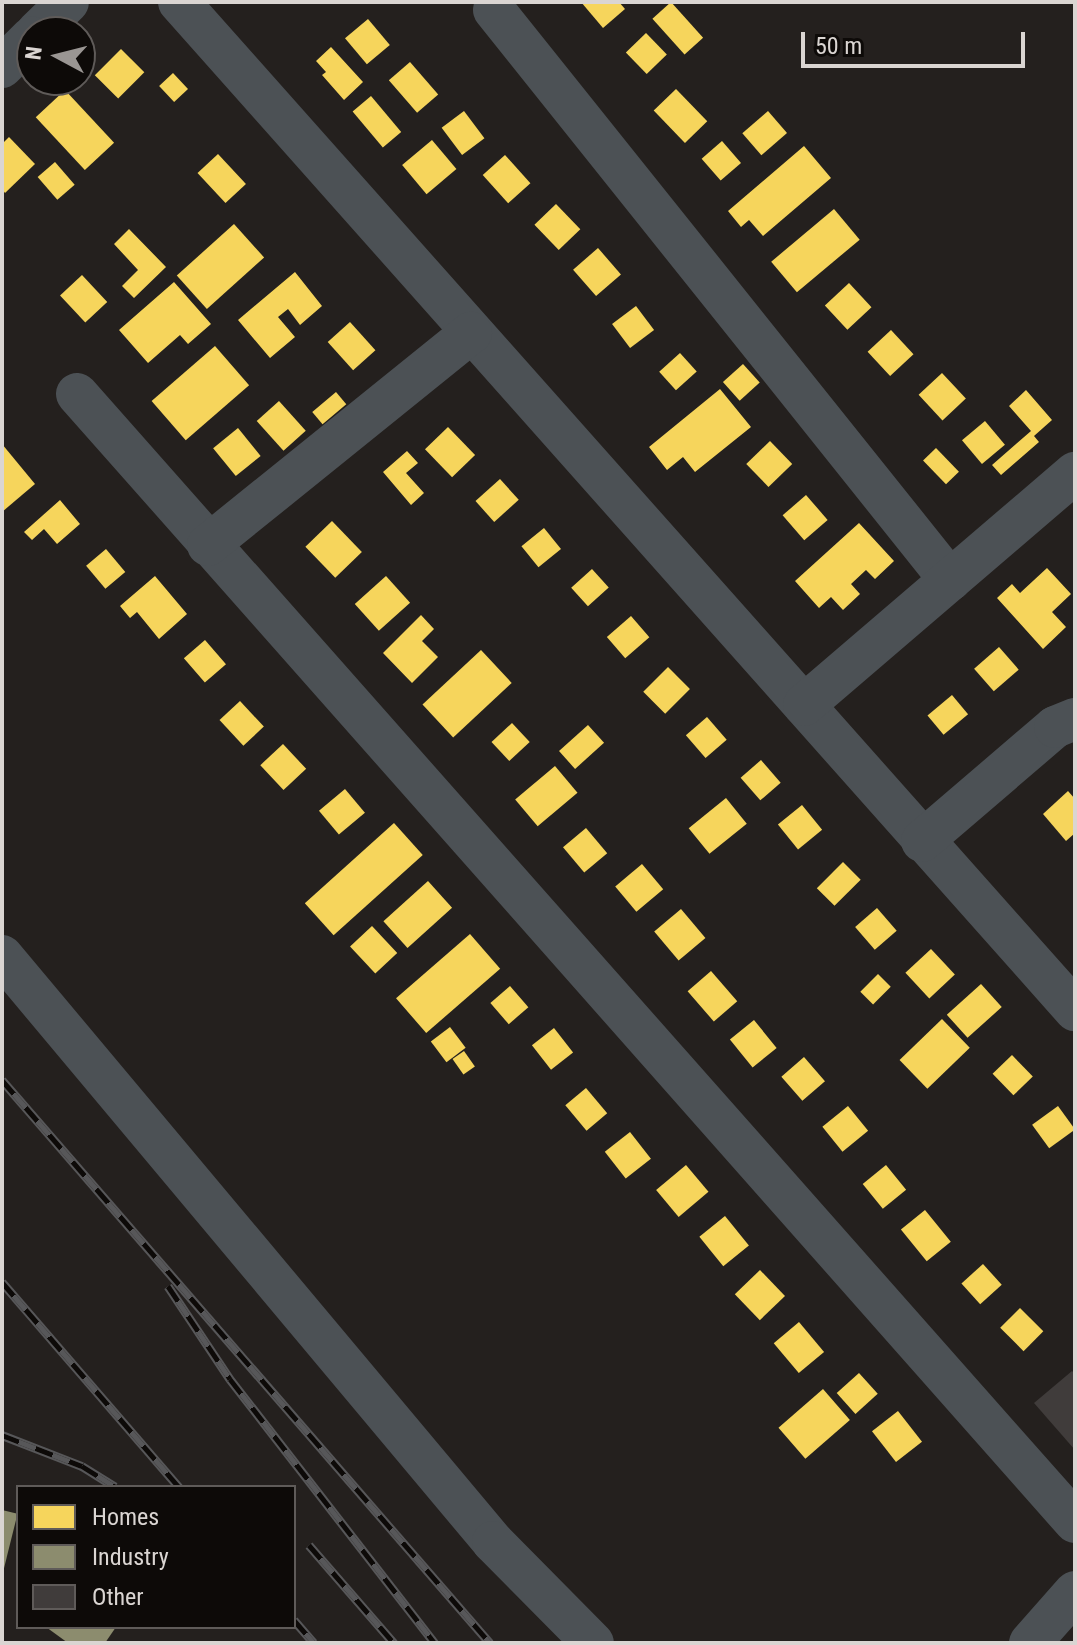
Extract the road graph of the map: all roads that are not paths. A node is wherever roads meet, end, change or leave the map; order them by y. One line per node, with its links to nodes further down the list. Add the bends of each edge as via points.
1 (68, 2): 4 (street)
2 (179, 2): 5 (street)
3 (494, 10): 9 (street)
4 (54, 16)
5 (471, 333): 8 (street); 10 (street)
6 (77, 394): 8 (street)
7 (1075, 473): 9 (street)
8 (208, 545): 15 (street)
9 (950, 580): 10 (street)
10 (804, 705): 12 (street)
11 (1075, 719): 12 (street, via 1055,727)
12 (922, 841): 14 (street)
13 (2, 956): 17 (street, via 493,1542)
14 (1075, 1010)
15 (1075, 1522)
16 (1075, 1592): 18 (street)
17 (593, 1643)
18 (1030, 1643)

